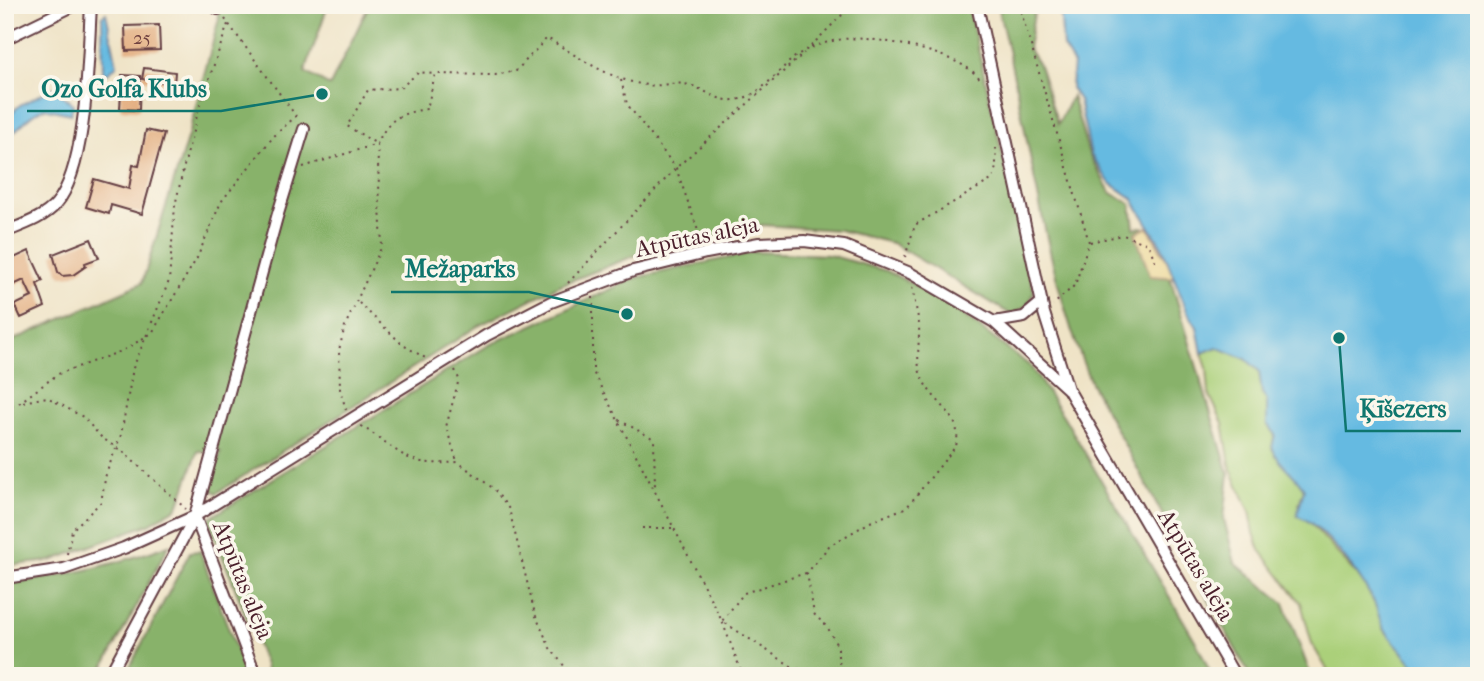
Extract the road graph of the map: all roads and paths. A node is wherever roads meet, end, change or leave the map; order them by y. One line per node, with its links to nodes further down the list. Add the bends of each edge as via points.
1 (75, 5): 8 (street)
2 (90, 5): 19 (street, via 88,78 69,181 45,214)
3 (852, 5): 9 (path)
4 (977, 5): 27 (street)
5 (1019, 5): 20 (path)
6 (215, 7): 7 (path)
7 (228, 24): 13 (path); 29 (path, via 198,108 181,179 169,281)
8 (5, 39)
9 (809, 48): 11 (path, via 775,77 737,100 719,100 686,83 650,86); 12 (path, via 844,39 894,43 969,66); 17 (path)
10 (435, 74): 11 (path, via 516,71 547,38); 15 (path, via 427,109 400,113 386,124); 15 (path, via 419,72 400,88 368,90 347,126)
11 (621, 80): 17 (path, via 628,104)
12 (984, 86)
13 (296, 116): 14 (path); 29 (path, via 221,201 177,295)
14 (304, 129): 18 (street)
15 (377, 144): 18 (path); 26 (path, via 382,246)
16 (996, 147): 23 (path, via 993,179 915,225 904,255)
17 (676, 168): 21 (path); 24 (path)
18 (292, 170): 40 (street)
19 (5, 232)
20 (1089, 242): 22 (path, via 1123,234 1148,244); 27 (path, via 1075,285)
21 (706, 253): 23 (street, Atpūtas aleja, via 804,241 844,246); 25 (street, Atpūtas aleja)
22 (1157, 265)
23 (910, 273): 28 (street, Atpūtas aleja); 44 (path, via 919,324 920,374 952,414 956,446 907,507 829,546)
24 (569, 283)
25 (593, 285): 30 (street, Atpūtas aleja, via 551,302); 36 (path, via 593,372)
26 (358, 302): 31 (path, via 403,345); 35 (path, via 339,350 340,389)
27 (1043, 307): 28 (street, via 1024,317); 32 (street)
28 (994, 322): 32 (street, Atpūtas aleja)
29 (144, 338): 33 (path, via 58,374); 37 (path)
30 (450, 357): 31 (street, Atpūtas aleja); 38 (path, via 459,379 446,427)
31 (438, 365): 35 (street, Atpūtas aleja)
32 (1068, 388): 53 (street, Atpūtas aleja)
33 (19, 403): 34 (path); 37 (path, via 47,397 83,417)
34 (5, 408)
35 (349, 419): 38 (path, via 414,462); 40 (street, Atpūtas aleja)
36 (618, 419): 39 (path); 39 (path, via 653,439)
37 (116, 447): 40 (path); 43 (path, via 101,502 72,530)
38 (458, 462): 49 (path, via 494,489 509,509 535,614 550,648)
39 (655, 492): 42 (path)
40 (195, 516): 43 (street); 47 (street); 48 (street, Atpūtas aleja)
41 (642, 528): 42 (path)
42 (674, 528): 46 (path)
43 (64, 569): 45 (street)
44 (807, 573): 46 (path, via 744,593); 52 (path, via 814,614 828,628)
45 (5, 578)
46 (722, 621): 50 (path); 51 (path, via 791,666)
47 (109, 676)
48 (256, 676)
49 (572, 676)
50 (743, 676)
51 (818, 676)
52 (846, 676)
53 (1235, 676)

